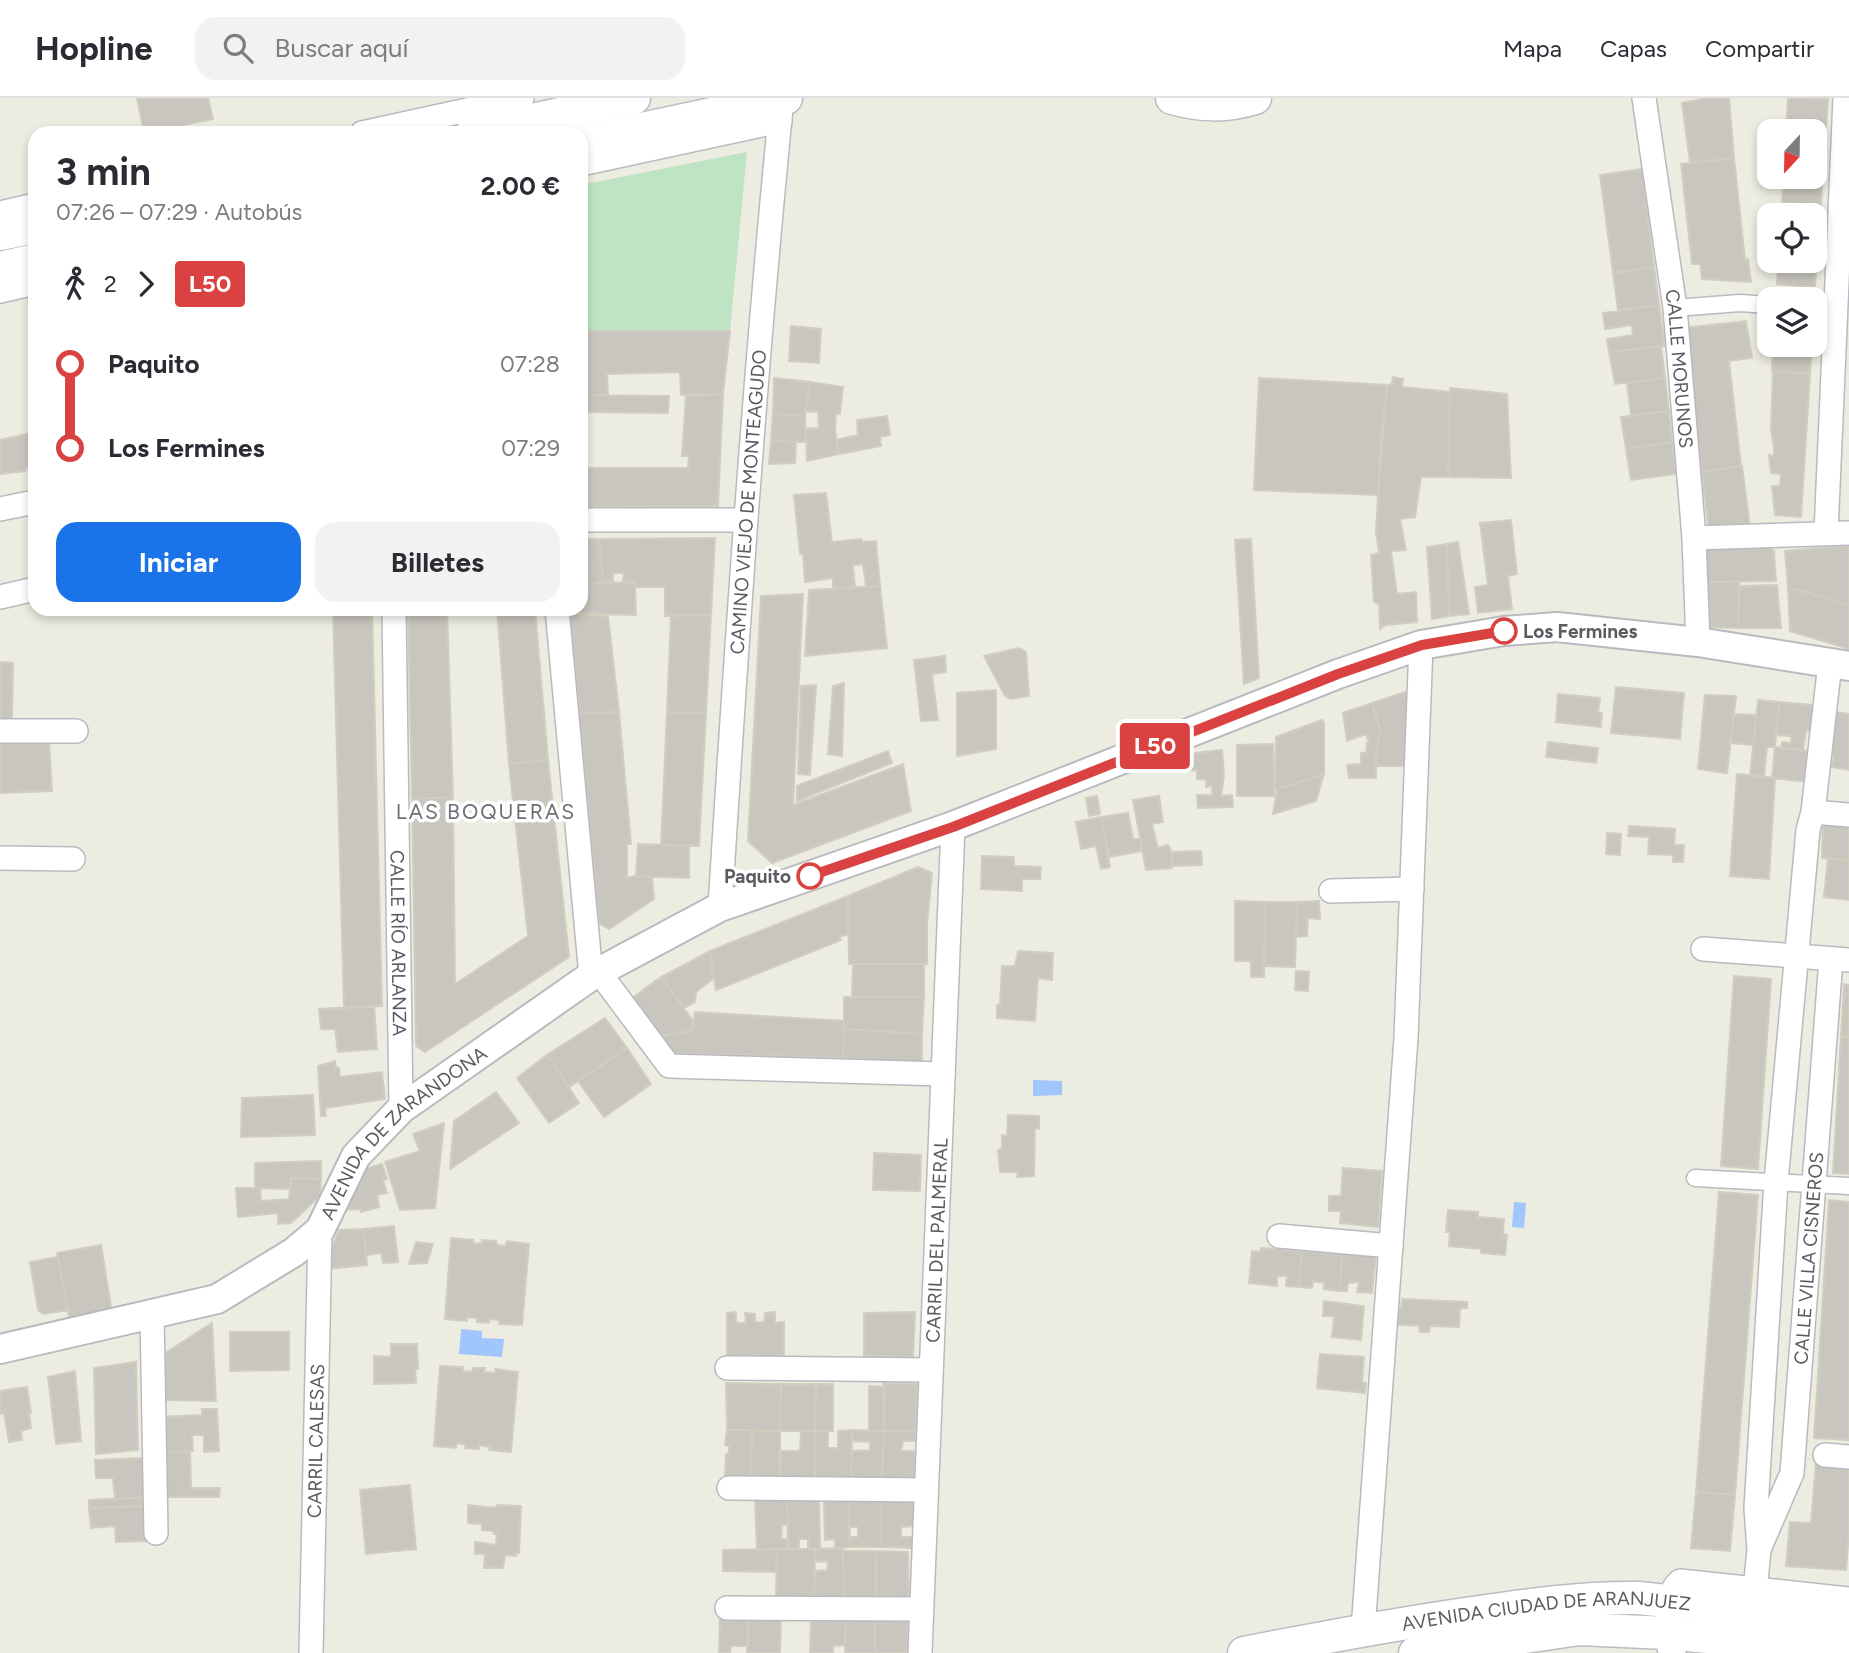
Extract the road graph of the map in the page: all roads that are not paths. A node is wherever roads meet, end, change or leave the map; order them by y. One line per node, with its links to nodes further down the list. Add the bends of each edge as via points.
1 (522, 98): 8 (street)
2 (635, 98): 9 (main road)
3 (1172, 98): 4 (main road, via 1216,106)
4 (1255, 98)
5 (1644, 98): 21 (street, CALLE MORUNOS)
6 (1845, 98): 22 (street)
7 (782, 104): 10 (main road); 11 (street); 26 (street, CAMINO VIEJO DE MONTEAGUDO)
8 (394, 126)
9 (504, 126)
10 (588, 141)
11 (588, 162)
12 (28, 207): 13 (street)
13 (0, 213)
14 (28, 228): 15 (main road)
15 (0, 234)
16 (28, 262): 17 (main road)
17 (0, 268)
18 (28, 285): 19 (street)
19 (0, 291)
20 (1757, 304): 21 (street)
21 (1675, 308): 28 (street, CALLE MORUNOS)
22 (1833, 308): 27 (street)
23 (28, 503): 24 (street)
24 (0, 509)
25 (588, 520): 26 (street)
26 (745, 520): 45 (street, CAMINO VIEJO DE MONTEAGUDO)
27 (1838, 533): 28 (street)
28 (1694, 538): 33 (street, CALLE MORUNOS)
29 (28, 591): 30 (street)
30 (0, 597)
31 (394, 616): 51 (street, CALLE RÍO ARLANZA)
32 (557, 616): 49 (street)
33 (1698, 642): 34 (street, AVENIDA DE ZARANDONA, via 1558,627); 35 (street, AVENIDA DE ZARANDONA)
34 (1422, 645): 40 (street, AVENIDA DE ZARANDONA); 43 (street)
35 (1840, 665): 38 (street, CALLE VILLA CISNEROS)
36 (0, 731): 37 (street)
37 (76, 731)
38 (1813, 812): 39 (street); 47 (street, CALLE VILLA CISNEROS)
39 (1849, 815)
40 (953, 827): 45 (street, AVENIDA DE ZARANDONA); 50 (street, CARRIL DEL PALMERAL)
41 (0, 858): 42 (street)
42 (73, 859)
43 (1412, 888): 44 (street); 58 (street)
44 (1331, 891)
45 (720, 907): 49 (street, AVENIDA DE ZARANDONA)
46 (1703, 949): 47 (street)
47 (1796, 956): 48 (street); 53 (street, CALLE VILLA CISNEROS)
48 (1840, 959): 54 (street, CALLE VILLA CISNEROS)
49 (595, 974): 50 (street, via 669,1066); 51 (street, AVENIDA DE ZARANDONA)
50 (943, 1074): 62 (street, CARRIL DEL PALMERAL)
51 (401, 1109): 56 (street, AVENIDA DE ZARANDONA, via 356,1156)
52 (1695, 1178): 53 (street)
53 (1776, 1182): 54 (street); 68 (street, CALLE VILLA CISNEROS, via 1756,1508)
54 (1815, 1185): 55 (street); 68 (street, CALLE VILLA CISNEROS, via 1792,1473)
55 (1849, 1186)
56 (320, 1230): 59 (street, AVENIDA DE ZARANDONA, via 294,1252 217,1299); 78 (street, CARRIL CALESAS)
57 (1279, 1236): 58 (street)
58 (1391, 1246): 75 (street)
59 (152, 1314): 60 (street, AVENIDA DE ZARANDONA); 67 (street)
60 (0, 1349)
61 (727, 1368): 62 (street)
62 (931, 1370): 66 (street, CARRIL DEL PALMERAL)
63 (1825, 1455): 64 (street)
64 (1849, 1457)
65 (729, 1488): 66 (street)
66 (926, 1490): 72 (street, CARRIL DEL PALMERAL)
67 (156, 1533)
68 (1759, 1550): 70 (street, CALLE VILLA CISNEROS)
69 (1849, 1599): 70 (street)
70 (1756, 1600): 73 (main road, AVENIDA CIUDAD DE ARANJUEZ); 74 (main road, AVENIDA CIUDAD DE ARANJUEZ); 76 (street, CALLE VILLA CISNEROS)
71 (727, 1608): 72 (street)
72 (922, 1609): 79 (street, CARRIL DEL PALMERAL)
73 (1849, 1620)
74 (1670, 1629): 75 (main road, AVENIDA CIUDAD DE ARANJUEZ, via 1605,1598 1540,1603); 76 (main road, AVENIDA CIUDAD DE ARANJUEZ); 81 (main road, AVENIDA CIUDAD DE ARANJUEZ, via 1580,1629)
75 (1363, 1630): 80 (main road, AVENIDA CIUDAD DE ARANJUEZ)
76 (1759, 1648): 77 (main road, AVENIDA CIUDAD DE ARANJUEZ)
77 (1849, 1651)
78 (311, 1653)
79 (920, 1653)
80 (1244, 1653)
81 (1415, 1653)

